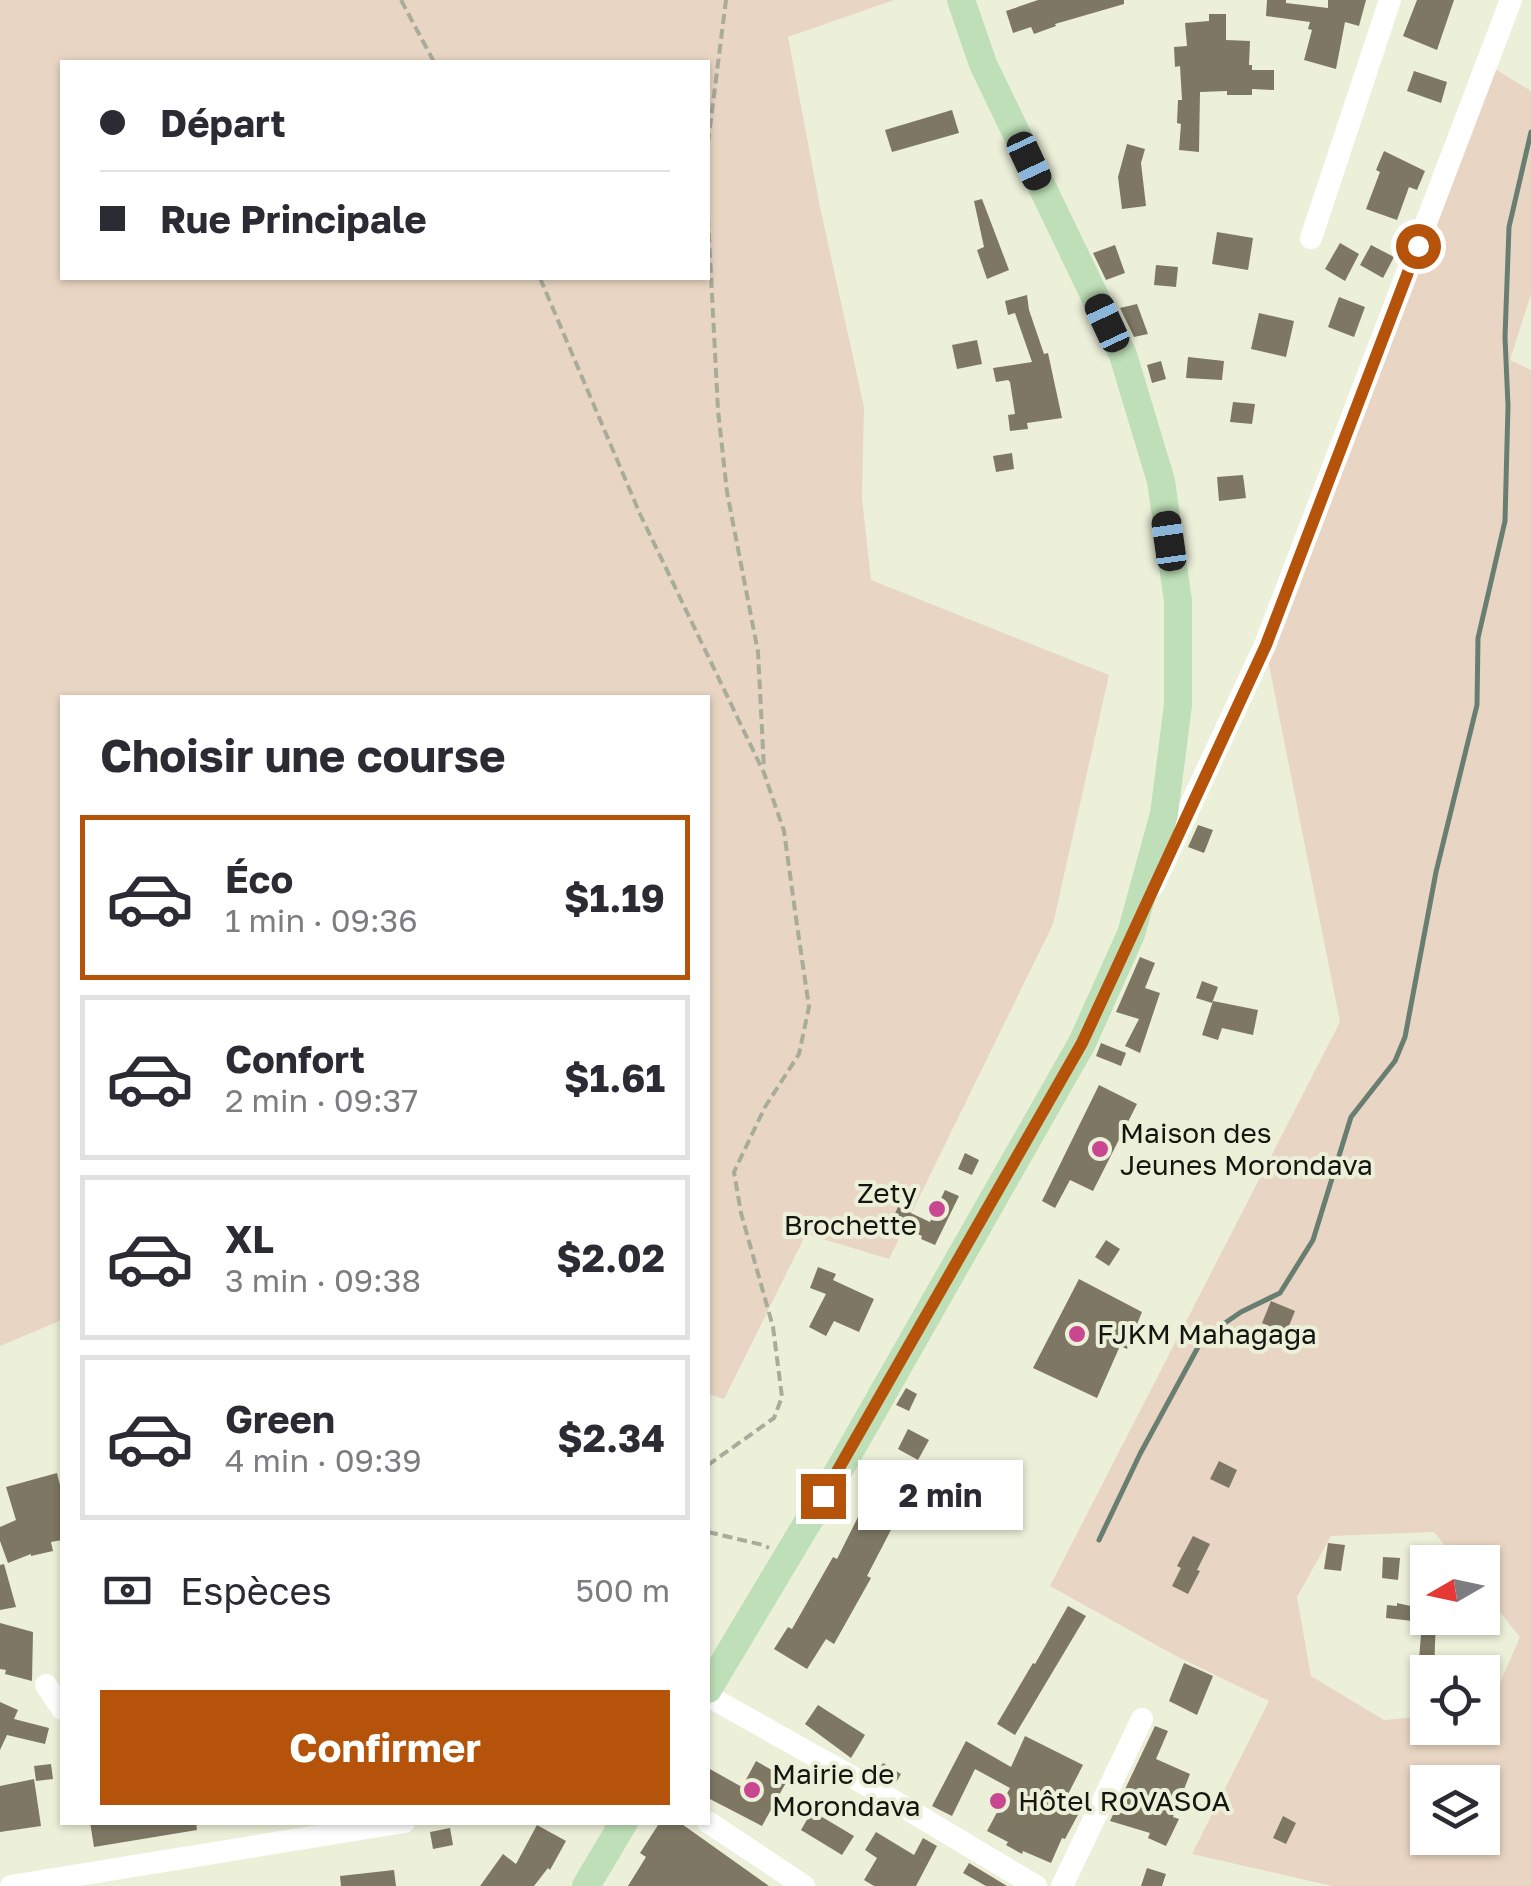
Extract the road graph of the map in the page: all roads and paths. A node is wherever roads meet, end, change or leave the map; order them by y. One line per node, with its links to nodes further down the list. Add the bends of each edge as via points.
1 (401, 0): 6 (path)
2 (726, 0): 7 (path)
3 (960, 0): 12 (main road, via 982,64 1122,355 1161,481 1178,601 1178,705 1164,814)
4 (1390, 0): 8 (street)
5 (1511, 0): 12 (street, via 1266,645)
6 (433, 60)
7 (710, 127)
8 (1312, 238)
9 (710, 256): 11 (path, via 718,410 758,652)
10 (541, 280): 11 (path, via 640,514)
11 (764, 774): 13 (path, via 784,831 809,1007 799,1054 734,1172 773,1327 782,1397 774,1418)
12 (1130, 934): 15 (main road, via 1082,1043)
13 (710, 1464)
14 (710, 1532): 15 (path)
15 (786, 1558): 17 (main road)
16 (46, 1685): 19 (street)
17 (710, 1685)
18 (710, 1697): 29 (street)
19 (60, 1706)
20 (1142, 1719): 30 (street)
21 (710, 1823): 28 (street)
22 (315, 1825): 25 (street)
23 (387, 1825): 25 (street)
24 (622, 1825): 27 (main road)
25 (336, 1834): 26 (street)
26 (11, 1886)
27 (586, 1886)
28 (804, 1886)
29 (1036, 1886)
30 (1062, 1886)

